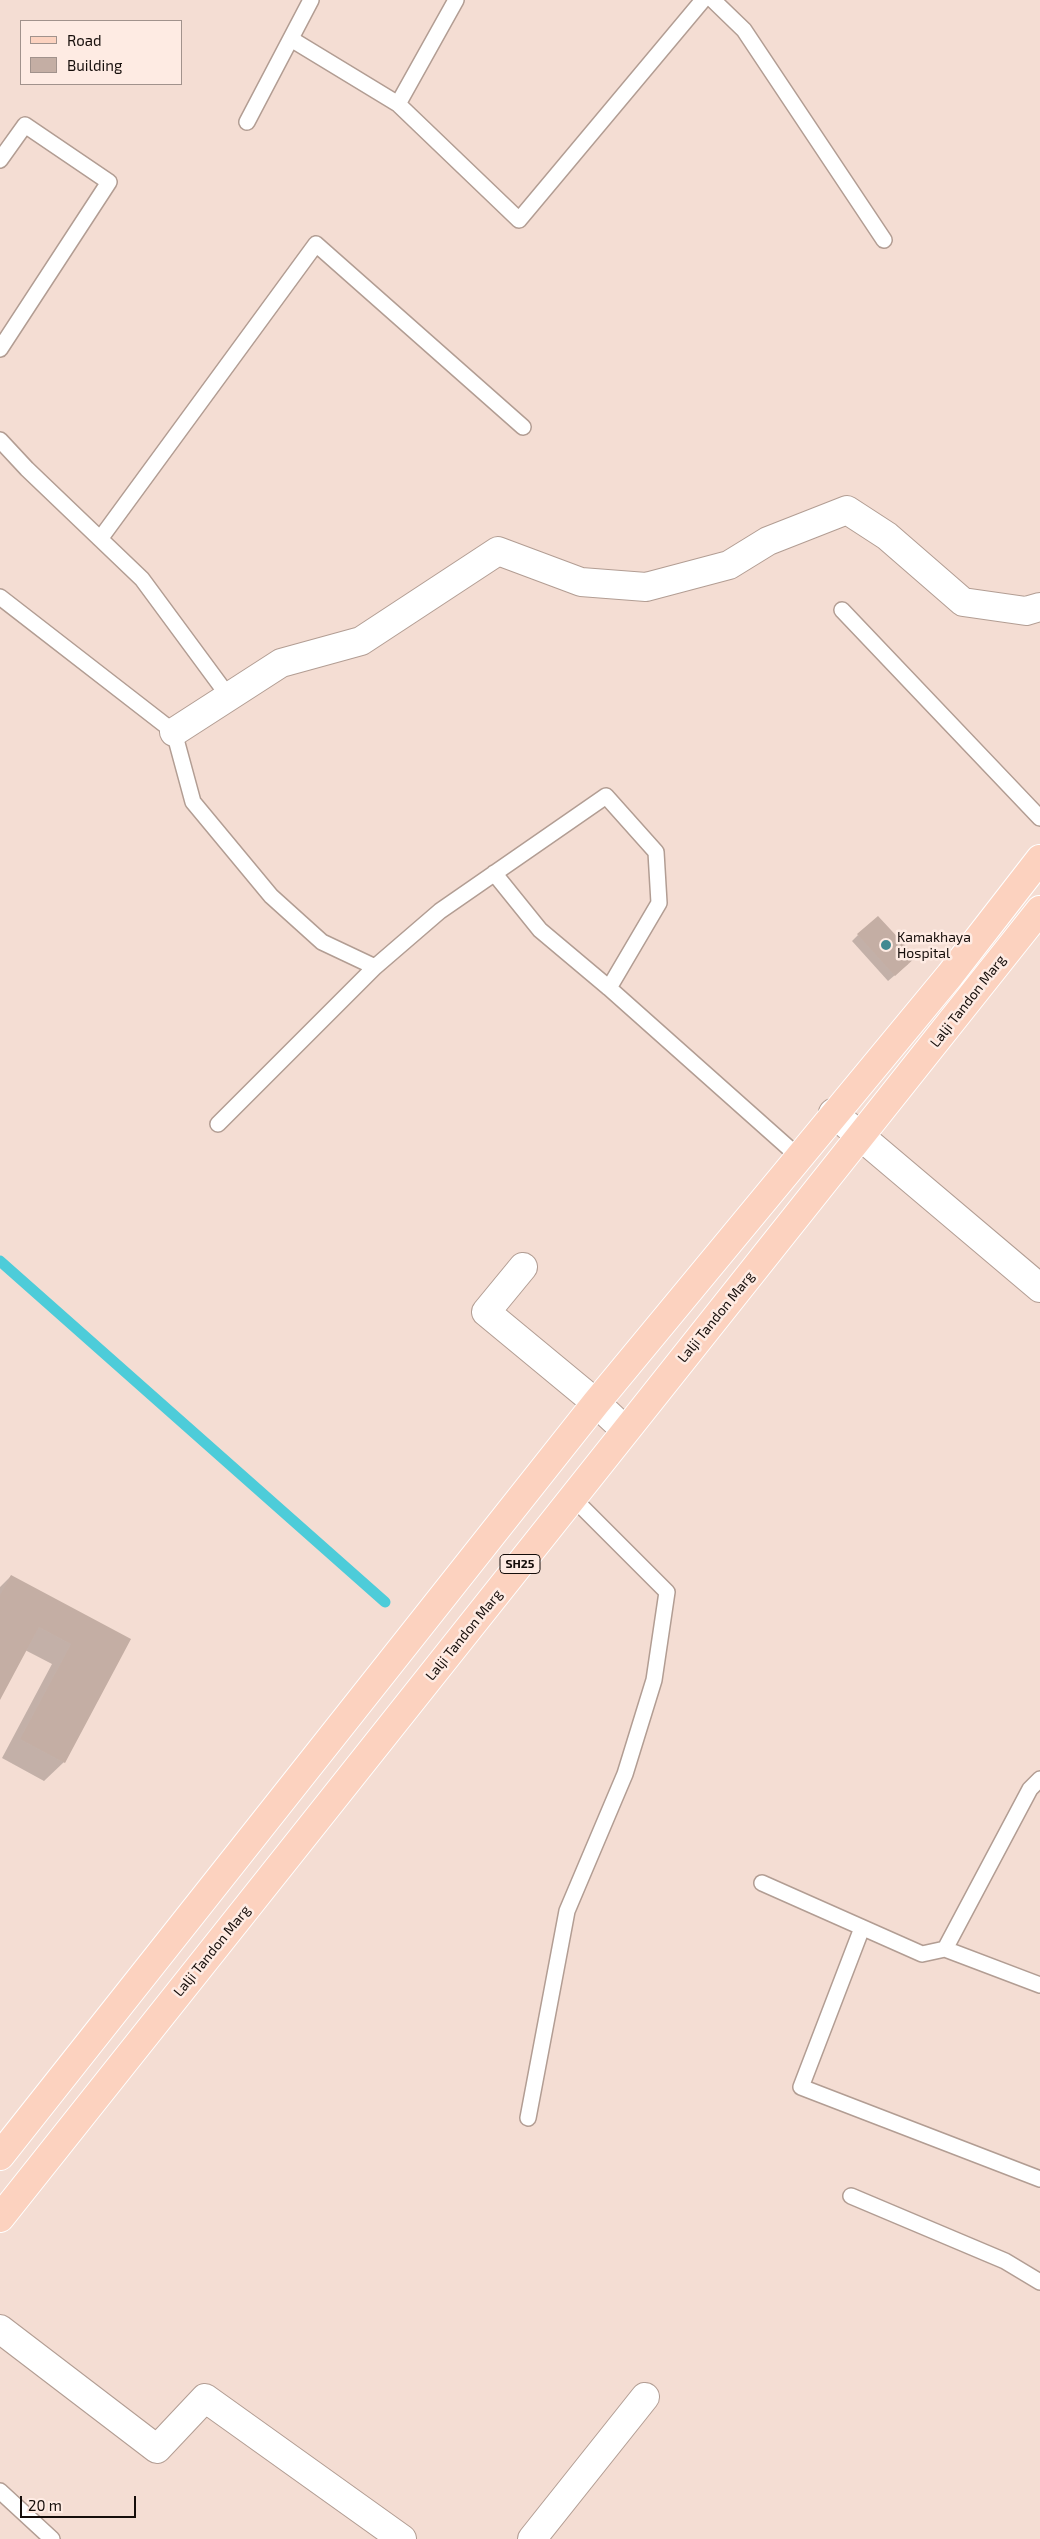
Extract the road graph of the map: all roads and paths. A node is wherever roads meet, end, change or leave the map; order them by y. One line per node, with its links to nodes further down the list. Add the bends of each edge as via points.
1 (311, 0): 5 (lane)
2 (456, 0): 6 (lane)
3 (703, 0): 6 (lane, via 519,220)
4 (713, 0): 9 (lane, via 744,30)
5 (291, 38): 6 (lane); 7 (lane)
6 (398, 104)
7 (247, 122)
8 (0, 160): 10 (lane, via 25,125 109,182)
9 (884, 240)
10 (0, 349)
11 (523, 427): 13 (lane, via 316,244)
12 (0, 440): 13 (lane)
13 (100, 539): 17 (lane, via 142,579)
14 (0, 597): 18 (lane)
15 (1040, 607): 17 (street, via 1026,611 963,602 887,536 847,510 768,541 729,565 646,587 581,582 498,551 361,641 282,663)
16 (842, 610): 19 (lane)
17 (229, 697): 18 (street)
18 (174, 732): 23 (lane, via 193,802 271,896 322,942)
19 (1040, 818)
20 (1040, 860): 25 (main road, SH25, via 950,974)
21 (494, 873): 23 (lane, via 440,911); 24 (lane, via 540,930); 24 (lane, via 606,796 656,852 659,903)
22 (1040, 910): 27 (main road, Lalji Tandon Marg / SH25)
23 (375, 967): 26 (lane)
24 (609, 988): 28 (lane)
25 (833, 1113): 27 (street); 28 (main road, SH25)
26 (218, 1124)
27 (861, 1135): 30 (street); 32 (main road, Lalji Tandon Marg / SH25)
28 (800, 1158): 31 (main road, SH25)
29 (523, 1267): 31 (street, via 486,1312)
30 (1040, 1288)
31 (596, 1403): 32 (street); 37 (main road, SH25)
32 (625, 1430): 33 (main road, Lalji Tandon Marg / SH25)
33 (572, 1498): 39 (main road, Lalji Tandon Marg / SH25); 41 (lane, via 667,1592 654,1680 625,1774 567,1912)
34 (1040, 1779): 38 (lane, via 1030,1789)
35 (762, 1883): 36 (lane)
36 (862, 1928): 38 (lane, via 922,1954); 43 (lane, via 801,2087)
37 (169, 1943): 39 (main road); 42 (main road, SH25)
38 (945, 1949): 40 (lane)
39 (201, 1965): 45 (main road, Lalji Tandon Marg / SH25)
40 (1040, 1985)
41 (528, 2118)
42 (0, 2156)
43 (1040, 2179)
44 (851, 2196): 46 (lane, via 1005,2262)
45 (0, 2218)
46 (1040, 2282)
47 (0, 2329): 51 (street, via 157,2449 205,2398)
48 (645, 2398): 52 (street)
49 (0, 2491): 50 (lane)
50 (52, 2539)
51 (402, 2539)
52 (532, 2539)

